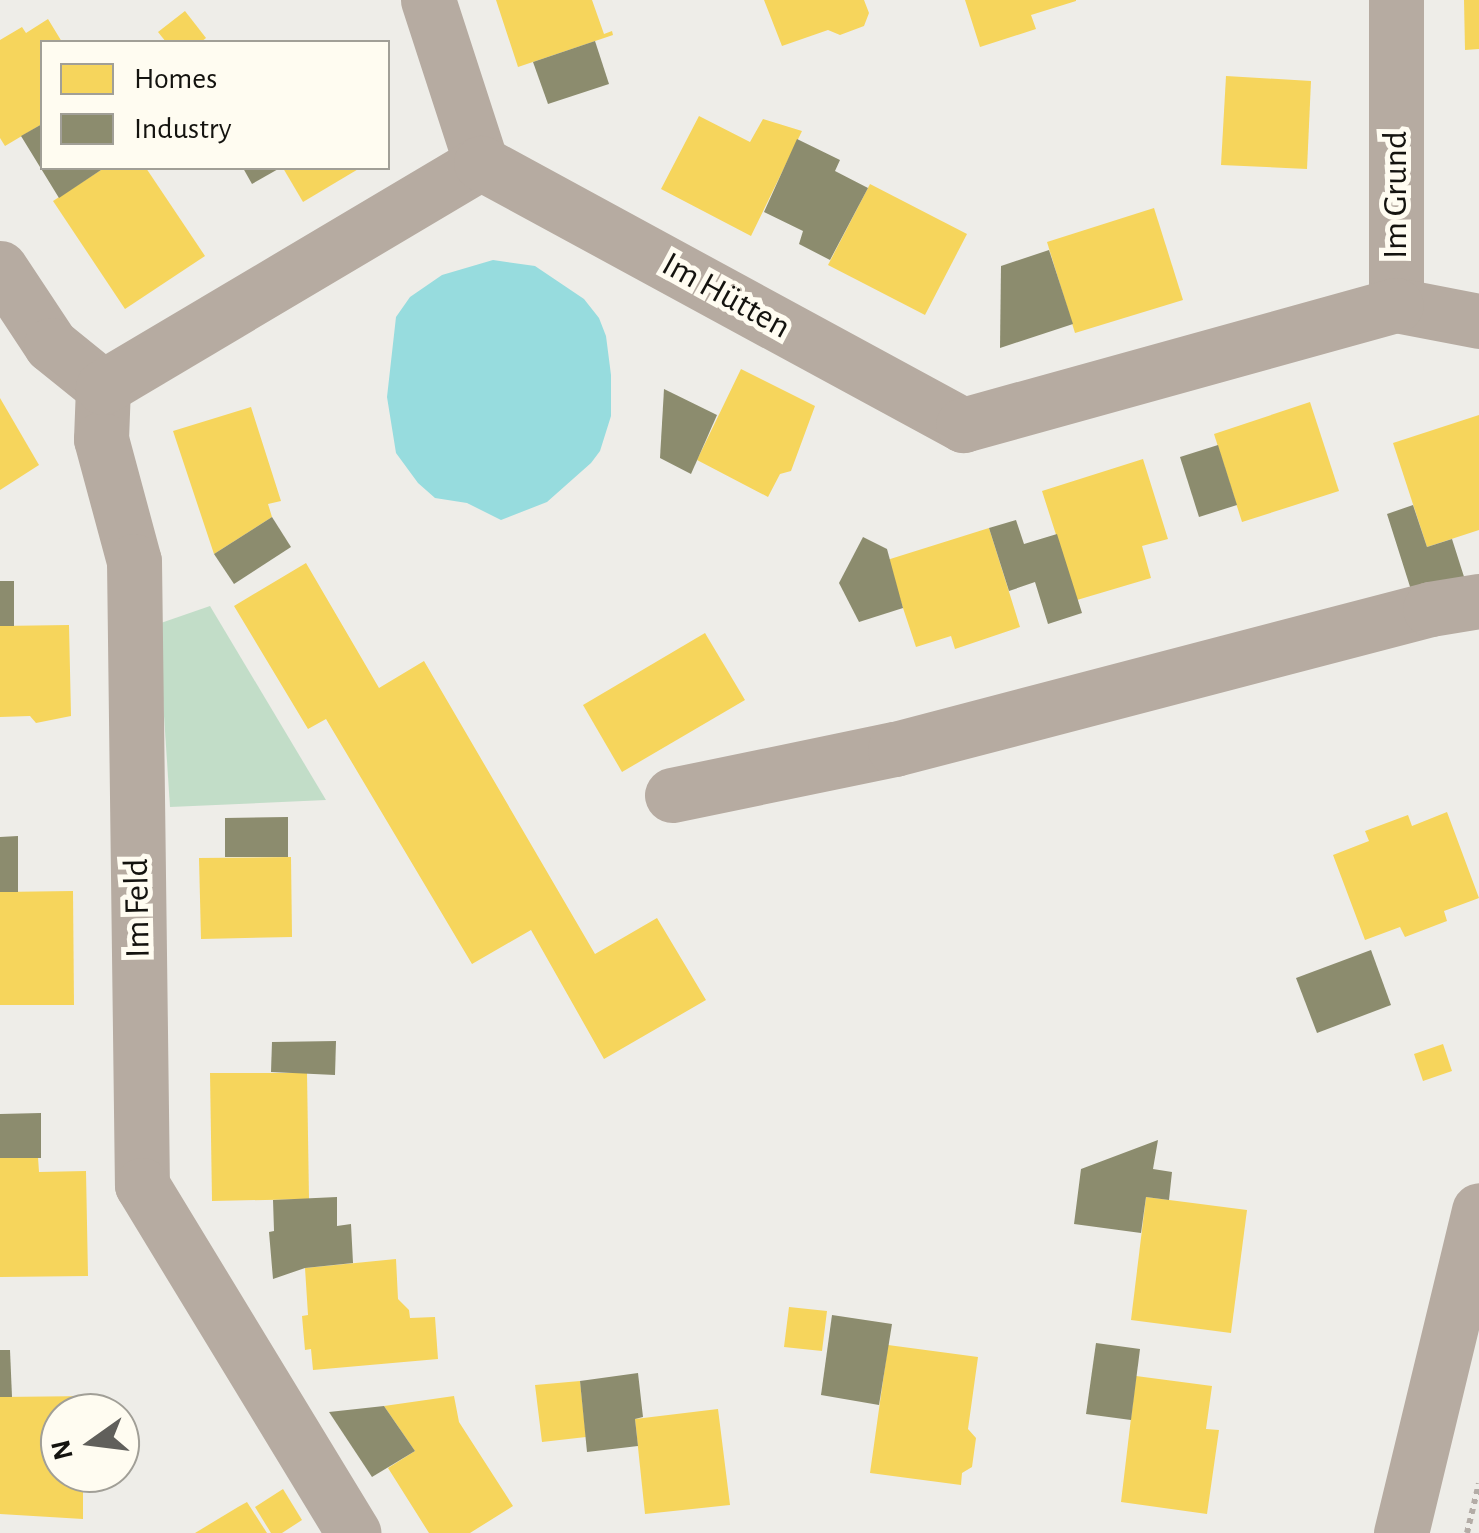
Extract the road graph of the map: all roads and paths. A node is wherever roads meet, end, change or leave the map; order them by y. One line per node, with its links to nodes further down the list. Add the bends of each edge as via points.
1 (428, 0): 3 (street)
2 (1396, 0): 5 (street, Im Grund)
3 (482, 163): 5 (street, Im Hütten, via 963,425); 7 (street)
4 (0, 268): 7 (street, via 50,346)
5 (1396, 306): 6 (street, Im Grund)
6 (1479, 321)
7 (103, 388): 12 (street, Im Feld, via 101,440 134,561 142,1185)
8 (1479, 601): 9 (street, via 896,749)
9 (672, 795)
10 (1479, 1210): 13 (street)
11 (1479, 1483): 14 (path)
12 (354, 1533)
13 (1402, 1533)
14 (1467, 1533)

